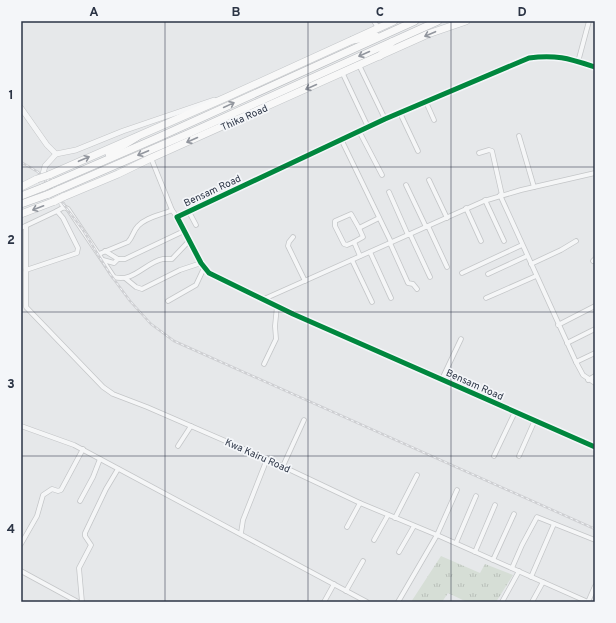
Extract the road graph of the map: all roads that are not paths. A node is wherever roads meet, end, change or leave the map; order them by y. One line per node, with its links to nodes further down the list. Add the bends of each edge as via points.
1 (374, 21): 7 (street)
2 (394, 21): 7 (main road)
3 (415, 21): 8 (main road, Thika Road)
4 (438, 21): 10 (main road, Thika Road)
5 (466, 21): 11 (main road, Thika Road, one-way to 11, via 428,34)
6 (589, 21): 12 (street)
7 (378, 28): 9 (main road)
8 (386, 35): 9 (main road); 31 (main road, Thika Road, one-way to 8)
9 (353, 40): 16 (main road)
10 (394, 40): 11 (main road); 42 (main road, Thika Road, one-way to 42, bridge, via 192,132)
11 (380, 56): 13 (main road, Thika Road)
12 (578, 62): 14 (street, Bensam Road); 17 (street, Bensam Road, via 555,56 529,58)
13 (359, 65): 15 (main road, Thika Road); 20 (street)
14 (595, 67)
15 (342, 72): 22 (street); 30 (main road, Thika Road, one-way to 30)
16 (225, 98): 25 (main road); 29 (street, via 191,107 76,150)
17 (426, 102): 19 (street, Bensam Road); 21 (street)
18 (21, 108): 29 (street)
19 (400, 113): 20 (street, Bensam Road); 27 (street)
20 (385, 119): 22 (street, Bensam Road)
21 (434, 120)
22 (368, 127): 23 (street, Bensam Road)
23 (359, 131): 26 (street, Bensam Road); 33 (street)
24 (519, 136): 37 (street)
25 (137, 137): 31 (main road); 36 (main road, one-way to 25, bridge)
26 (341, 139): 46 (street, Bensam Road); 50 (street)
27 (418, 151)
28 (479, 152): 39 (street, via 492,151)
29 (56, 154): 43 (street, via 45,166 43,174)
30 (150, 158): 45 (street); 48 (main road, Thika Road, one-way to 48, bridge)
31 (89, 167): 40 (main road, Thika Road, bridge)
32 (595, 173): 37 (street)
33 (382, 175)
34 (429, 180): 51 (street)
35 (406, 185): 53 (street)
36 (21, 186)
37 (534, 187): 39 (street)
38 (389, 192): 57 (street)
39 (501, 195): 41 (street); 65 (street)
40 (21, 196)
41 (485, 200): 44 (street); 61 (street)
42 (21, 204)
43 (64, 207): 47 (street); 68 (street, via 68,209)
44 (466, 208): 51 (street); 60 (street)
45 (172, 210): 49 (street); 66 (street, via 142,222 136,228 132,239)
46 (188, 210): 49 (street, Bensam Road); 52 (street)
47 (57, 211): 54 (street); 78 (street, via 63,218 77,253)
48 (21, 214)
49 (177, 217): 56 (street, Bensam Road)
50 (379, 218): 55 (street); 64 (street)
51 (446, 218): 53 (street)
52 (196, 225)
53 (427, 226): 57 (street); 76 (street)
54 (23, 227): 78 (street)
55 (359, 228): 63 (street, via 363,237); 63 (street, via 351,214 334,223 344,244)
56 (184, 231): 59 (street, Bensam Road); 71 (street, via 125,259)
57 (409, 234): 64 (street); 82 (street)
58 (293, 238): 84 (street, via 288,246)
59 (189, 241): 74 (street, Bensam Road); 83 (street, via 172,259 162,259)
60 (481, 241)
61 (504, 241)
62 (576, 241): 75 (street)
63 (354, 242): 69 (street)
64 (390, 243): 67 (street); 85 (street, via 408,283)
65 (522, 245): 70 (street); 79 (street)
66 (105, 251): 68 (street); 71 (street)
67 (370, 252): 69 (street); 86 (street)
68 (99, 254): 72 (street)
69 (360, 256): 73 (street)
70 (527, 256): 75 (street); 80 (street)
71 (118, 259): 72 (street, via 114,263)
72 (103, 260): 83 (street, via 114,277)
73 (352, 260): 84 (street); 90 (street)
74 (201, 263): 77 (street, Bensam Road); 83 (street, via 180,270 142,289)
75 (531, 264): 81 (street)
76 (447, 267)
77 (204, 268): 88 (street, Bensam Road, via 209,273); 89 (street, via 196,285)
78 (26, 270): 93 (street)
79 (462, 273)
80 (488, 274)
81 (536, 276): 87 (street); 95 (street)
82 (430, 277)
83 (125, 278)
84 (305, 281): 88 (street)
85 (417, 289)
86 (391, 298)
87 (486, 298)
88 (264, 299): 91 (street, Bensam Road)
89 (168, 301)
90 (372, 302)
91 (277, 306): 101 (street, via 276,339); 103 (street, Bensam Road)
92 (595, 306): 95 (street)
93 (26, 307): 94 (street); 110 (street, Kwa Kairu Road, via 103,387)
94 (21, 310)
95 (558, 325): 98 (street)
96 (595, 329): 98 (street)
97 (461, 339): 103 (street)
98 (567, 343): 100 (street)
99 (595, 353): 100 (street)
100 (576, 362): 104 (street)
101 (264, 364)
102 (595, 376): 104 (street)
103 (442, 379): 106 (street, Bensam Road)
104 (588, 380): 105 (street)
105 (595, 383)
106 (515, 412): 108 (street, Bensam Road); 114 (street)
107 (304, 420): 118 (street)
108 (535, 420): 112 (street, Bensam Road); 115 (street)
109 (21, 426): 113 (street)
110 (191, 426): 111 (street); 117 (street, Kwa Kairu Road)
111 (178, 446)
112 (595, 447)
113 (82, 449): 116 (street); 137 (street, via 61,490 52,489 43,495 37,516)
114 (494, 456)
115 (520, 456)
116 (100, 459): 119 (street); 123 (street)
117 (267, 459): 118 (street, Kwa Kairu Road); 132 (street, via 242,520)
118 (283, 466): 124 (street, Kwa Kairu Road)
119 (118, 469): 132 (street); 151 (street, via 85,533 91,545 78,568)
120 (417, 475): 128 (street)
121 (457, 490): 133 (street)
122 (476, 496): 136 (street)
123 (80, 501)
124 (360, 503): 127 (street, Kwa Kairu Road); 131 (street)
125 (495, 505): 139 (street)
126 (514, 514): 140 (street)
127 (388, 515): 128 (street, Kwa Kairu Road); 134 (street)
128 (395, 518): 130 (street, Kwa Kairu Road)
129 (554, 524): 135 (street); 142 (street, via 536,517); 145 (street)
130 (414, 526): 133 (street, Kwa Kairu Road); 138 (street)
131 (347, 527)
132 (241, 533): 147 (street)
133 (437, 534): 136 (street, Kwa Kairu Road); 154 (street)
134 (374, 540)
135 (595, 540)
136 (456, 543): 139 (street, Kwa Kairu Road)
137 (21, 544)
138 (399, 552)
139 (475, 552): 140 (street, Kwa Kairu Road)
140 (494, 560): 142 (street, Kwa Kairu Road)
141 (363, 562): 149 (street)
142 (512, 568): 144 (street, Kwa Kairu Road)
143 (21, 571): 150 (street)
144 (518, 571): 145 (street, Kwa Kairu Road); 155 (street)
145 (531, 577): 146 (street, Kwa Kairu Road)
146 (543, 582): 156 (street); 157 (street, Kwa Kairu Road)
147 (334, 584): 149 (street); 152 (street)
148 (595, 586): 157 (street)
149 (346, 591): 153 (street)
150 (78, 602)
151 (82, 602)
152 (324, 602)
153 (367, 602)
154 (398, 602)
155 (502, 602)
156 (532, 602)
157 (588, 602)

